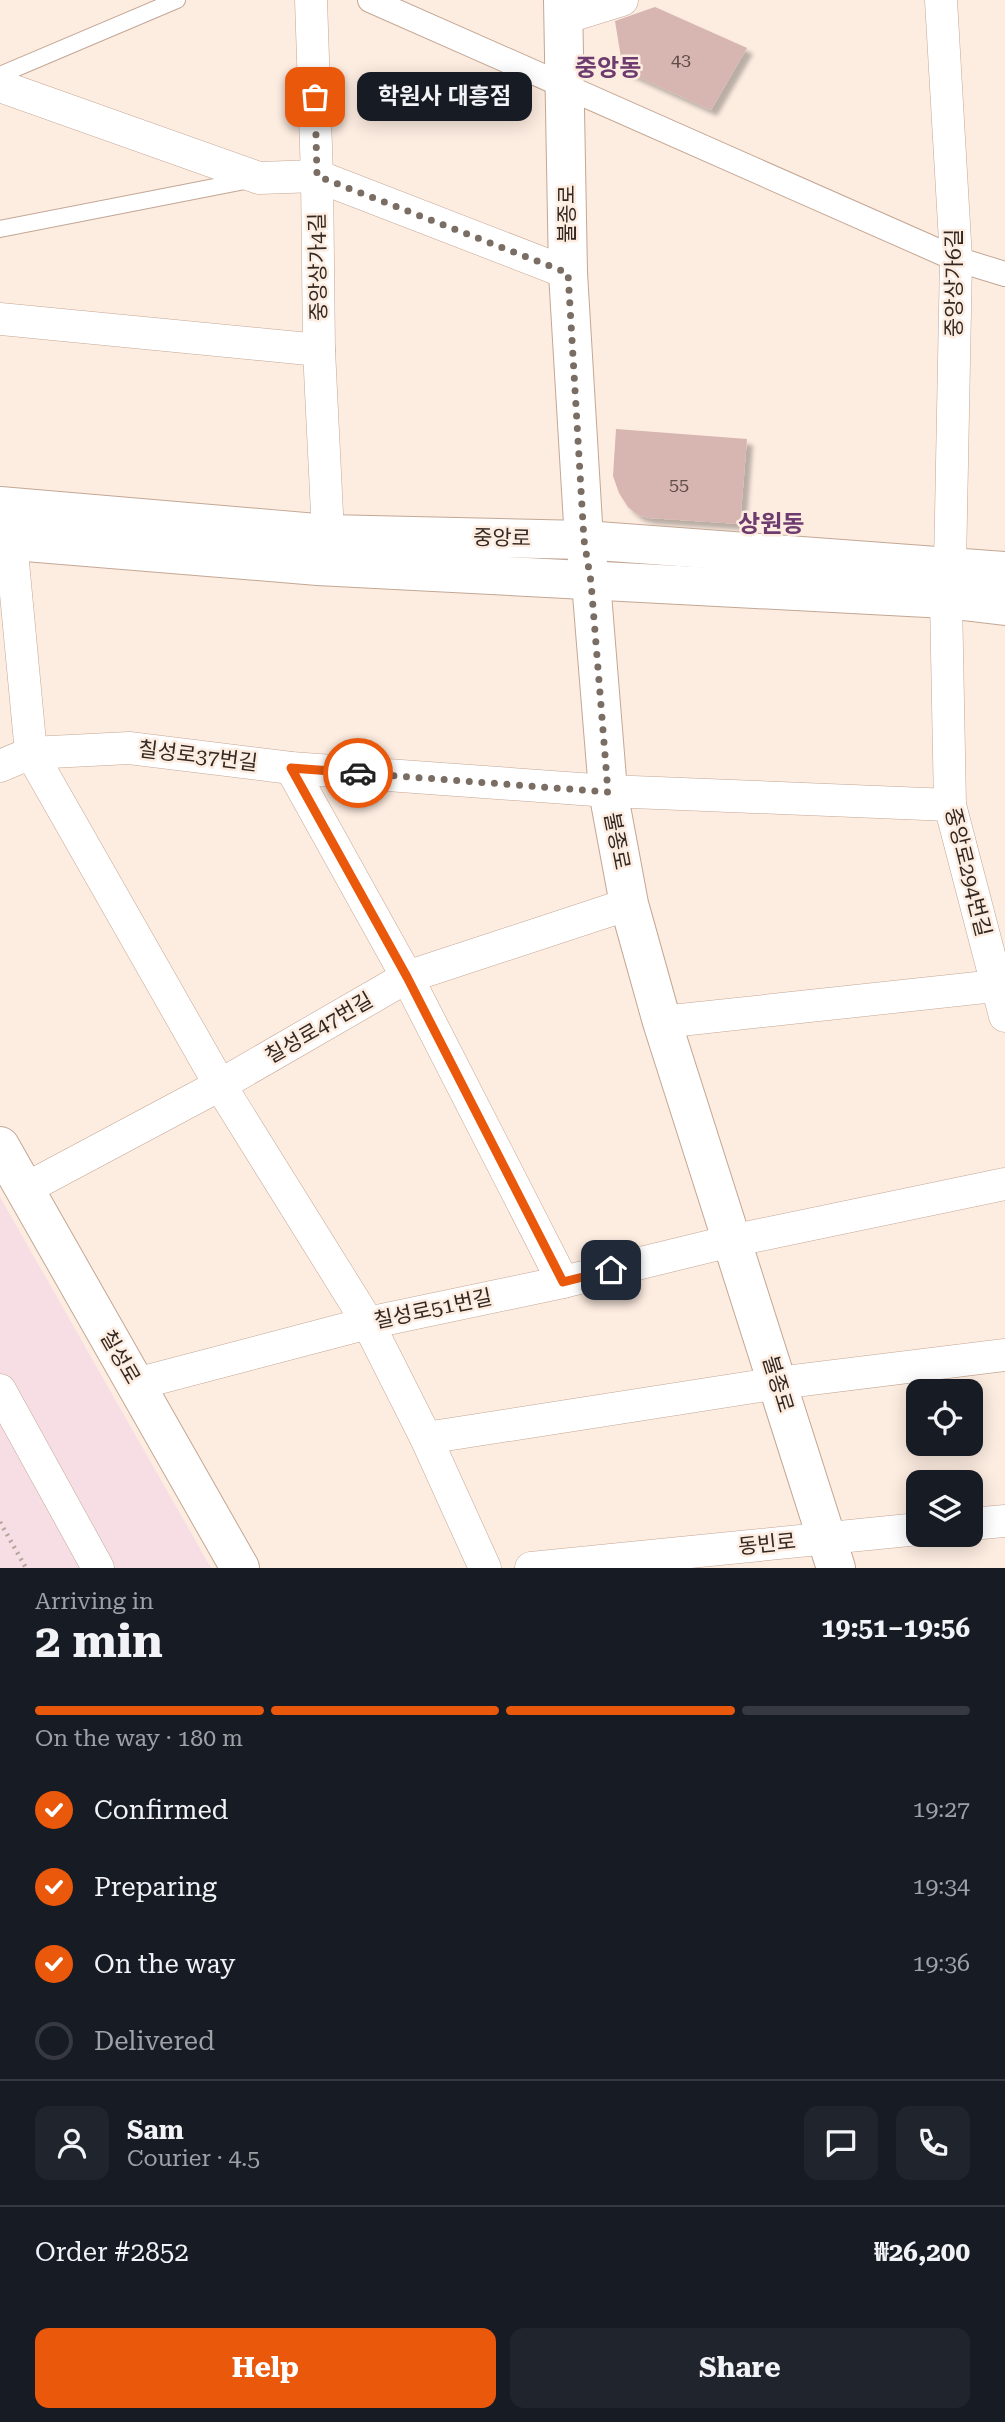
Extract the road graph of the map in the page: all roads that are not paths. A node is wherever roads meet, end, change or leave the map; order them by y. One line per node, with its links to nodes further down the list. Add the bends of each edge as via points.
1 (177, 0): 7 (lane)
2 (311, 0): 10 (street, 중앙상가4길)
3 (370, 0): 9 (street)
4 (622, 0): 6 (street)
5 (941, 0): 13 (street, 중앙상가6길)
6 (564, 9): 9 (street, 불종로)
7 (0, 75)
8 (0, 86): 11 (street)
9 (566, 86): 13 (street); 14 (street, 불종로)
10 (317, 176): 11 (street); 14 (street); 17 (street, 중앙상가4길)
11 (259, 178): 12 (lane)
12 (0, 229)
13 (956, 259): 15 (street); 23 (street, 중앙상가6길)
14 (568, 273): 20 (street, 불종로)
15 (1005, 274)
16 (0, 319): 17 (street)
17 (318, 350): 19 (street, 중앙상가4길)
18 (4, 529): 19 (street, 중앙로); 22 (street, 중앙로, via 318,566); 25 (street)
19 (328, 534): 20 (street, 중앙로)
20 (584, 540): 22 (street, 불종로); 23 (street, 중앙로)
21 (1005, 571): 23 (street, 중앙로)
22 (591, 582): 23 (street, 중앙로); 28 (street, 불종로)
23 (948, 583): 24 (street, 중앙로); 29 (street, 중앙로294번길)
24 (1005, 606)
25 (31, 753): 26 (street, 칠성로37번길); 27 (street, 칠성로37번길, via 129,748); 35 (street)
26 (0, 766)
27 (291, 768): 28 (street, 칠성로37번길); 31 (street)
28 (608, 792): 29 (street, 칠성로37번길); 30 (street, 불종로)
29 (950, 805): 32 (street, 중앙로294번길)
30 (629, 904): 31 (street, 칠성로47번길); 34 (street, 불종로)
31 (407, 977): 35 (street, 칠성로47번길); 40 (street)
32 (1001, 986): 33 (street, 중앙로294번길); 34 (street)
33 (1005, 1016)
34 (662, 1022): 39 (street, 불종로)
35 (220, 1084): 38 (street, 칠성로47번길); 41 (street)
36 (0, 1146): 38 (street, 칠성로)
37 (1005, 1184): 39 (street, 칠성로51번길)
38 (25, 1189): 44 (street, 칠성로)
39 (731, 1241): 40 (street, 칠성로51번길); 43 (street, 불종로)
40 (563, 1282): 41 (street, 칠성로51번길)
41 (368, 1323): 44 (street, 칠성로51번길); 46 (street)
42 (1005, 1355): 43 (street)
43 (778, 1383): 46 (street); 50 (street, 불종로)
44 (136, 1384): 52 (street, 칠성로)
45 (0, 1390): 51 (street)
46 (426, 1438): 53 (street)
47 (1005, 1521): 48 (street)
48 (983, 1523)
49 (906, 1533): 50 (street, 동빈로)
50 (830, 1553): 54 (street, 동빈로)
51 (98, 1568)
52 (240, 1568)
53 (485, 1568)
54 (531, 1568)

